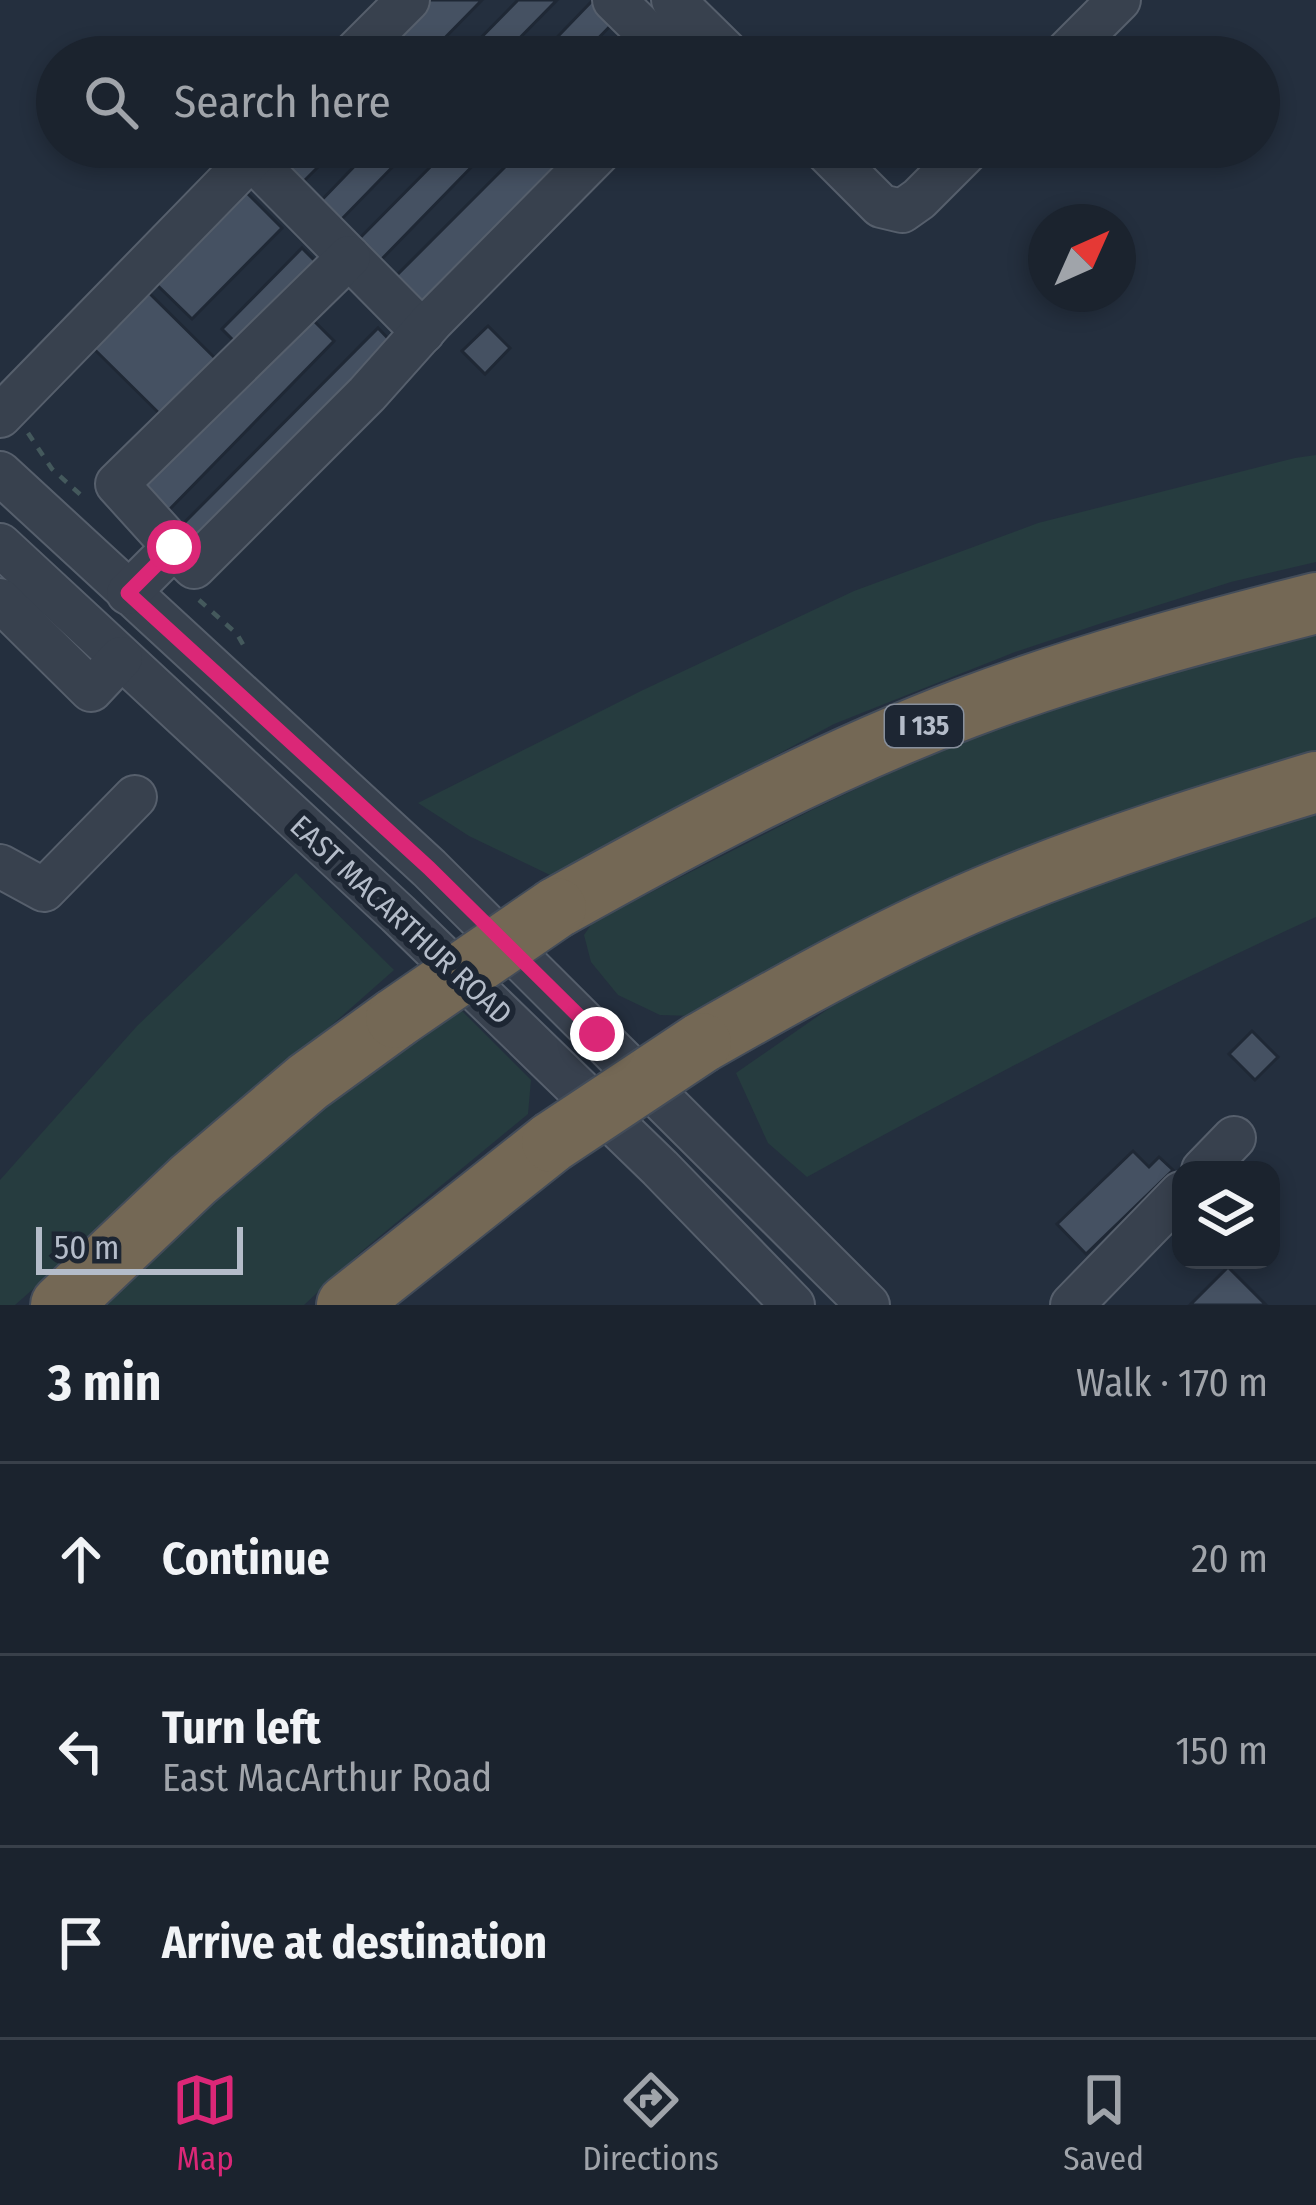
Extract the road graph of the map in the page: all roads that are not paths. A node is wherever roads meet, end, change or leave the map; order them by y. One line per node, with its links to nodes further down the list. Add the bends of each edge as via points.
1 (408, 0): 5 (street)
2 (614, 0): 6 (street)
3 (673, 0): 7 (street)
4 (1119, 0): 8 (street)
5 (372, 36)
6 (651, 36)
7 (710, 36)
8 (1083, 36)
9 (242, 168): 16 (street)
10 (270, 168): 14 (street)
11 (583, 168): 15 (street)
12 (842, 168): 13 (street, via 881,206 902,211)
13 (950, 168)
14 (349, 257): 15 (street); 19 (street, via 117,484)
15 (422, 332): 19 (street, via 194,567)
16 (0, 416)
17 (0, 473): 20 (street, EAST MACARTHUR ROAD)
18 (0, 545): 23 (street, EAST MACARTHUR ROAD)
19 (174, 547): 20 (street)
20 (128, 593): 33 (street, EAST MACARTHUR ROAD, via 429,868)
21 (0, 600): 23 (street, via 91,690)
22 (1316, 603): 30 (highway, I 135, bridge, via 965,709 673,842 556,908 308,1082)
23 (121, 658): 32 (street, EAST MACARTHUR ROAD, via 414,930)
24 (1316, 782): 31 (highway, bridge, via 1001,890 830,969 552,1142)
25 (136, 797): 26 (street, via 44,890)
26 (0, 866)
27 (1234, 1138): 28 (street)
28 (1212, 1161)
29 (1172, 1202): 34 (street)
30 (61, 1305)
31 (347, 1305)
32 (793, 1305)
33 (868, 1305)
34 (1072, 1305)

